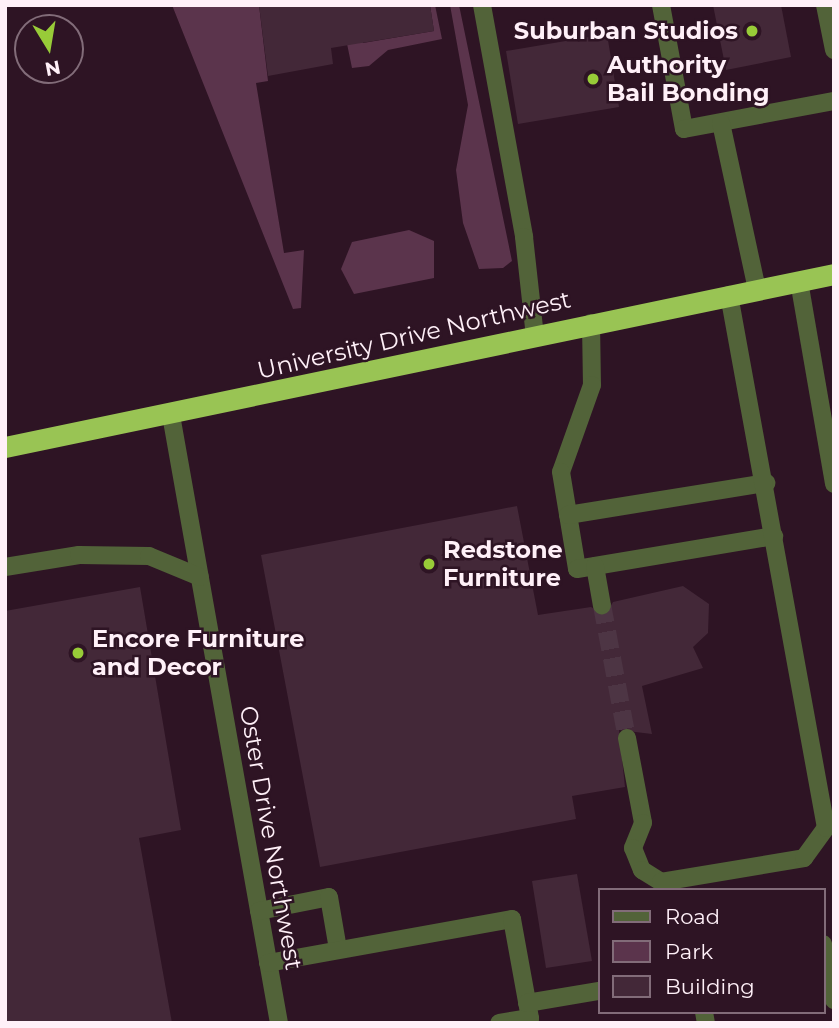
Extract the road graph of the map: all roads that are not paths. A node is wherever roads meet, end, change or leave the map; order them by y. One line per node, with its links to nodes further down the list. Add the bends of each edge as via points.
1 (482, 5): 12 (street, via 524,237)
2 (661, 5): 6 (street, via 684,129)
3 (825, 5): 4 (street)
4 (834, 50)
5 (834, 100): 6 (street)
6 (721, 123): 9 (street)
7 (834, 274): 8 (highway, University Drive Northwest)
8 (799, 281): 9 (highway, University Drive Northwest); 16 (street)
9 (757, 289): 10 (highway, University Drive Northwest)
10 (729, 295): 11 (highway, University Drive Northwest); 15 (street)
11 (591, 323): 12 (highway, University Drive Northwest); 17 (street, via 592,385 561,472)
12 (535, 336): 13 (highway, University Drive Northwest)
13 (171, 415): 14 (highway, University Drive Northwest); 21 (street, Oster Drive Northwest)
14 (5, 447)
15 (766, 484): 17 (street); 18 (street)
16 (834, 484)
17 (568, 515): 19 (street, via 577,569)
18 (774, 536): 19 (street); 23 (street, via 826,828 804,858 662,882 642,870 634,848 643,823)
19 (595, 566): 22 (street)
20 (5, 567): 21 (street, via 79,555 149,556)
21 (200, 577): 24 (street, Oster Drive Northwest)
22 (602, 605)
23 (627, 738)
24 (259, 911): 25 (street, via 329,897); 27 (street, Oster Drive Northwest)
25 (338, 949): 27 (street); 30 (street, via 512,919)
26 (825, 954): 29 (street)
27 (268, 963): 31 (street, Oster Drive Northwest)
28 (598, 991): 30 (street)
29 (834, 1000)
30 (527, 1003): 32 (street, via 530,1018)
31 (279, 1023)
32 (499, 1023)

